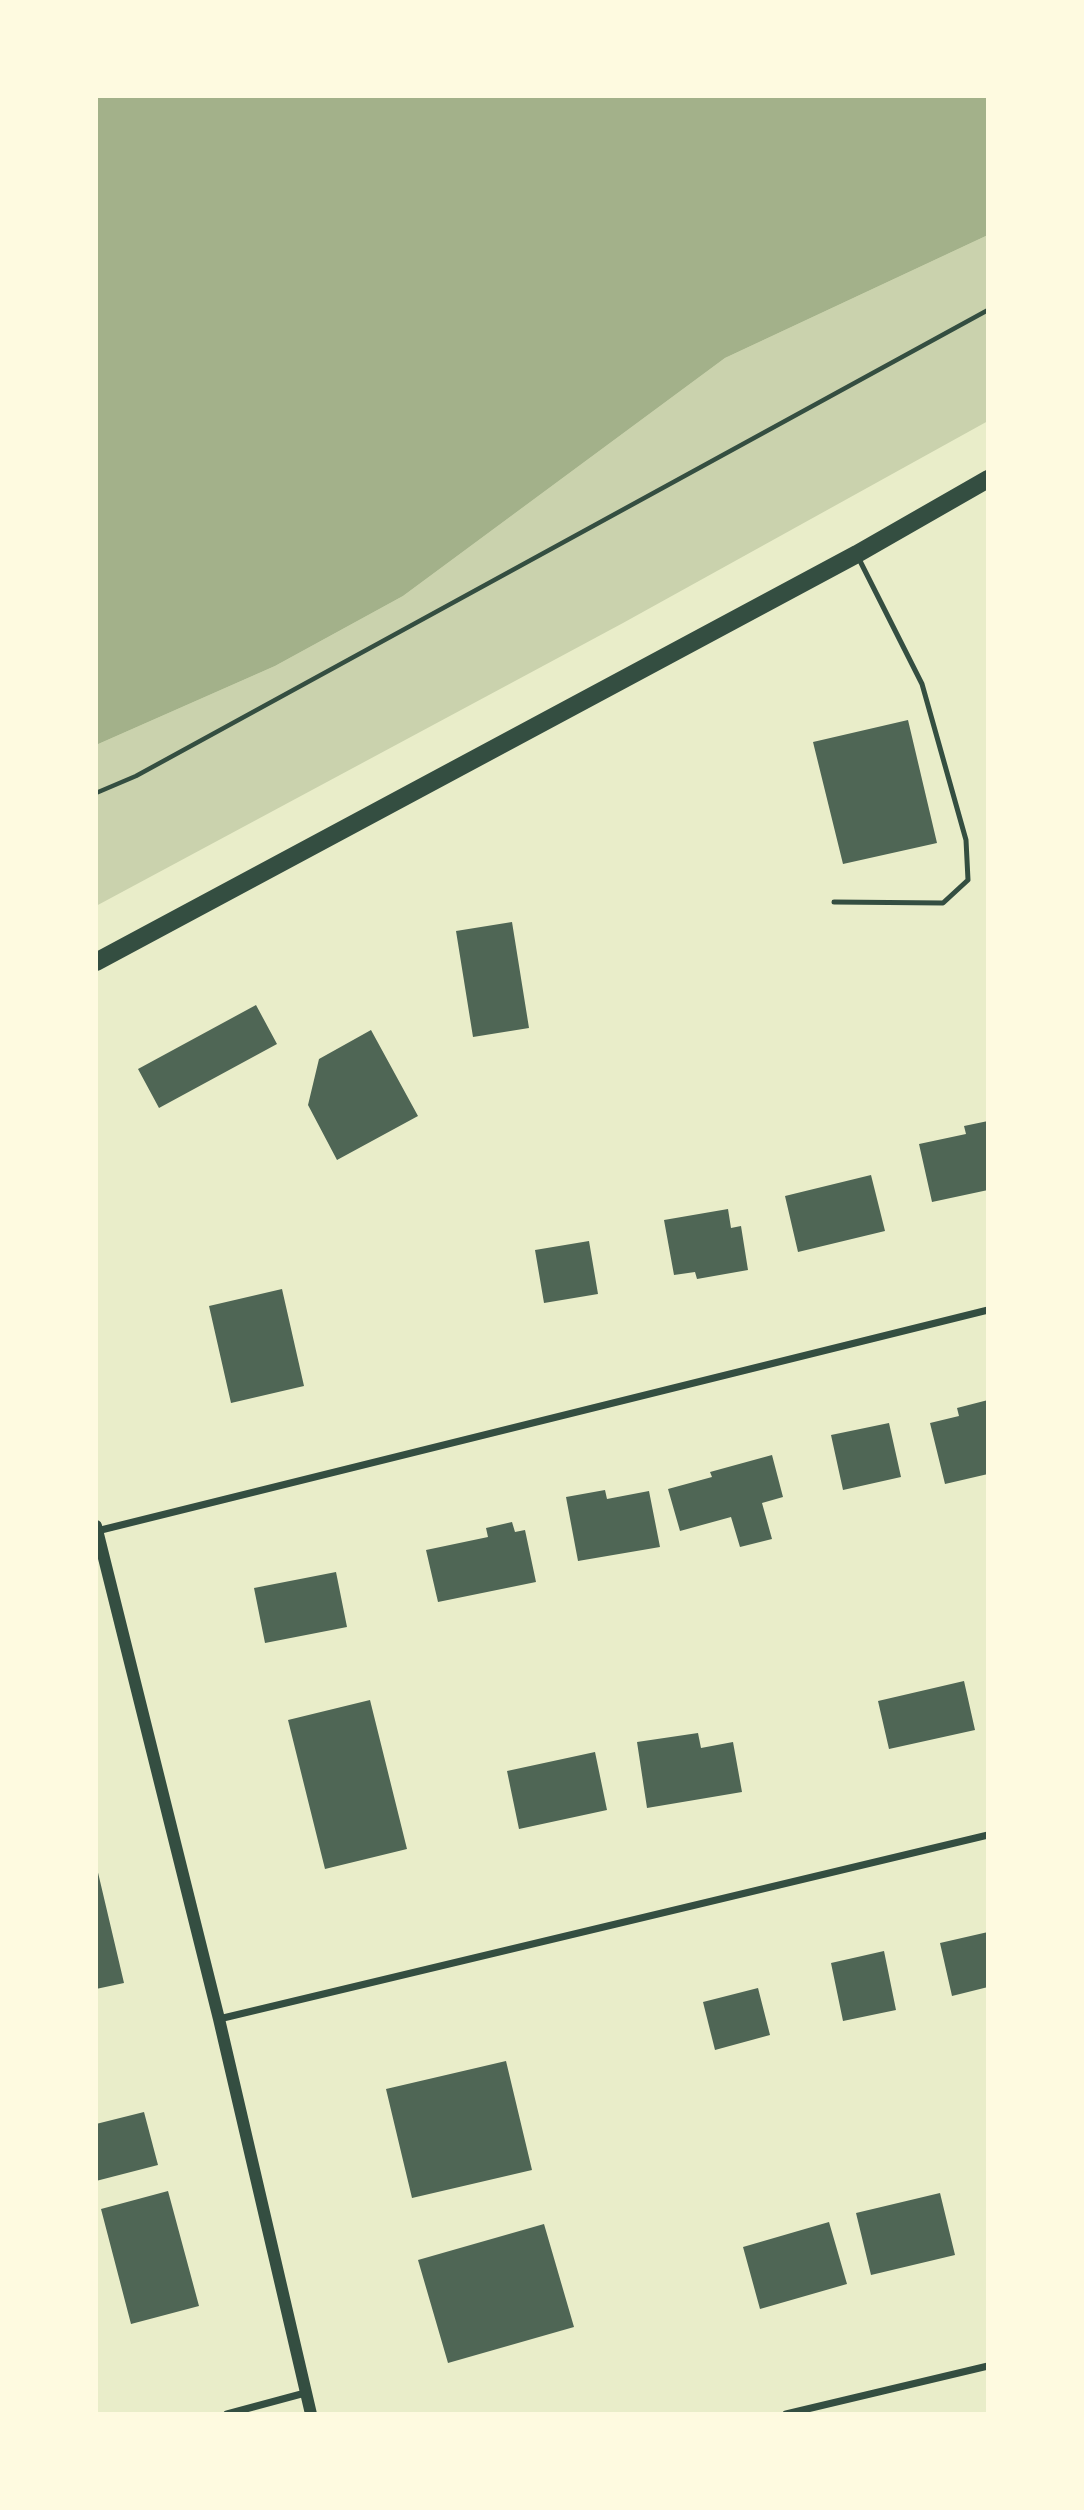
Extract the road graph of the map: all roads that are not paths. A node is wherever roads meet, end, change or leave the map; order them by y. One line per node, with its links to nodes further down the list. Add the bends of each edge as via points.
1 (988, 479): 2 (main road)
2 (857, 554): 3 (lane, via 922,684 966,840 968,880 943,903); 4 (main road)
3 (834, 902)
4 (96, 962)
5 (988, 1310): 6 (street)
6 (97, 1528): 8 (street)
7 (988, 1835): 8 (street)
8 (219, 2019): 10 (street)
9 (988, 2366): 13 (street)
10 (305, 2393): 11 (street); 12 (street)
11 (227, 2414)
12 (311, 2414)
13 (786, 2414)

